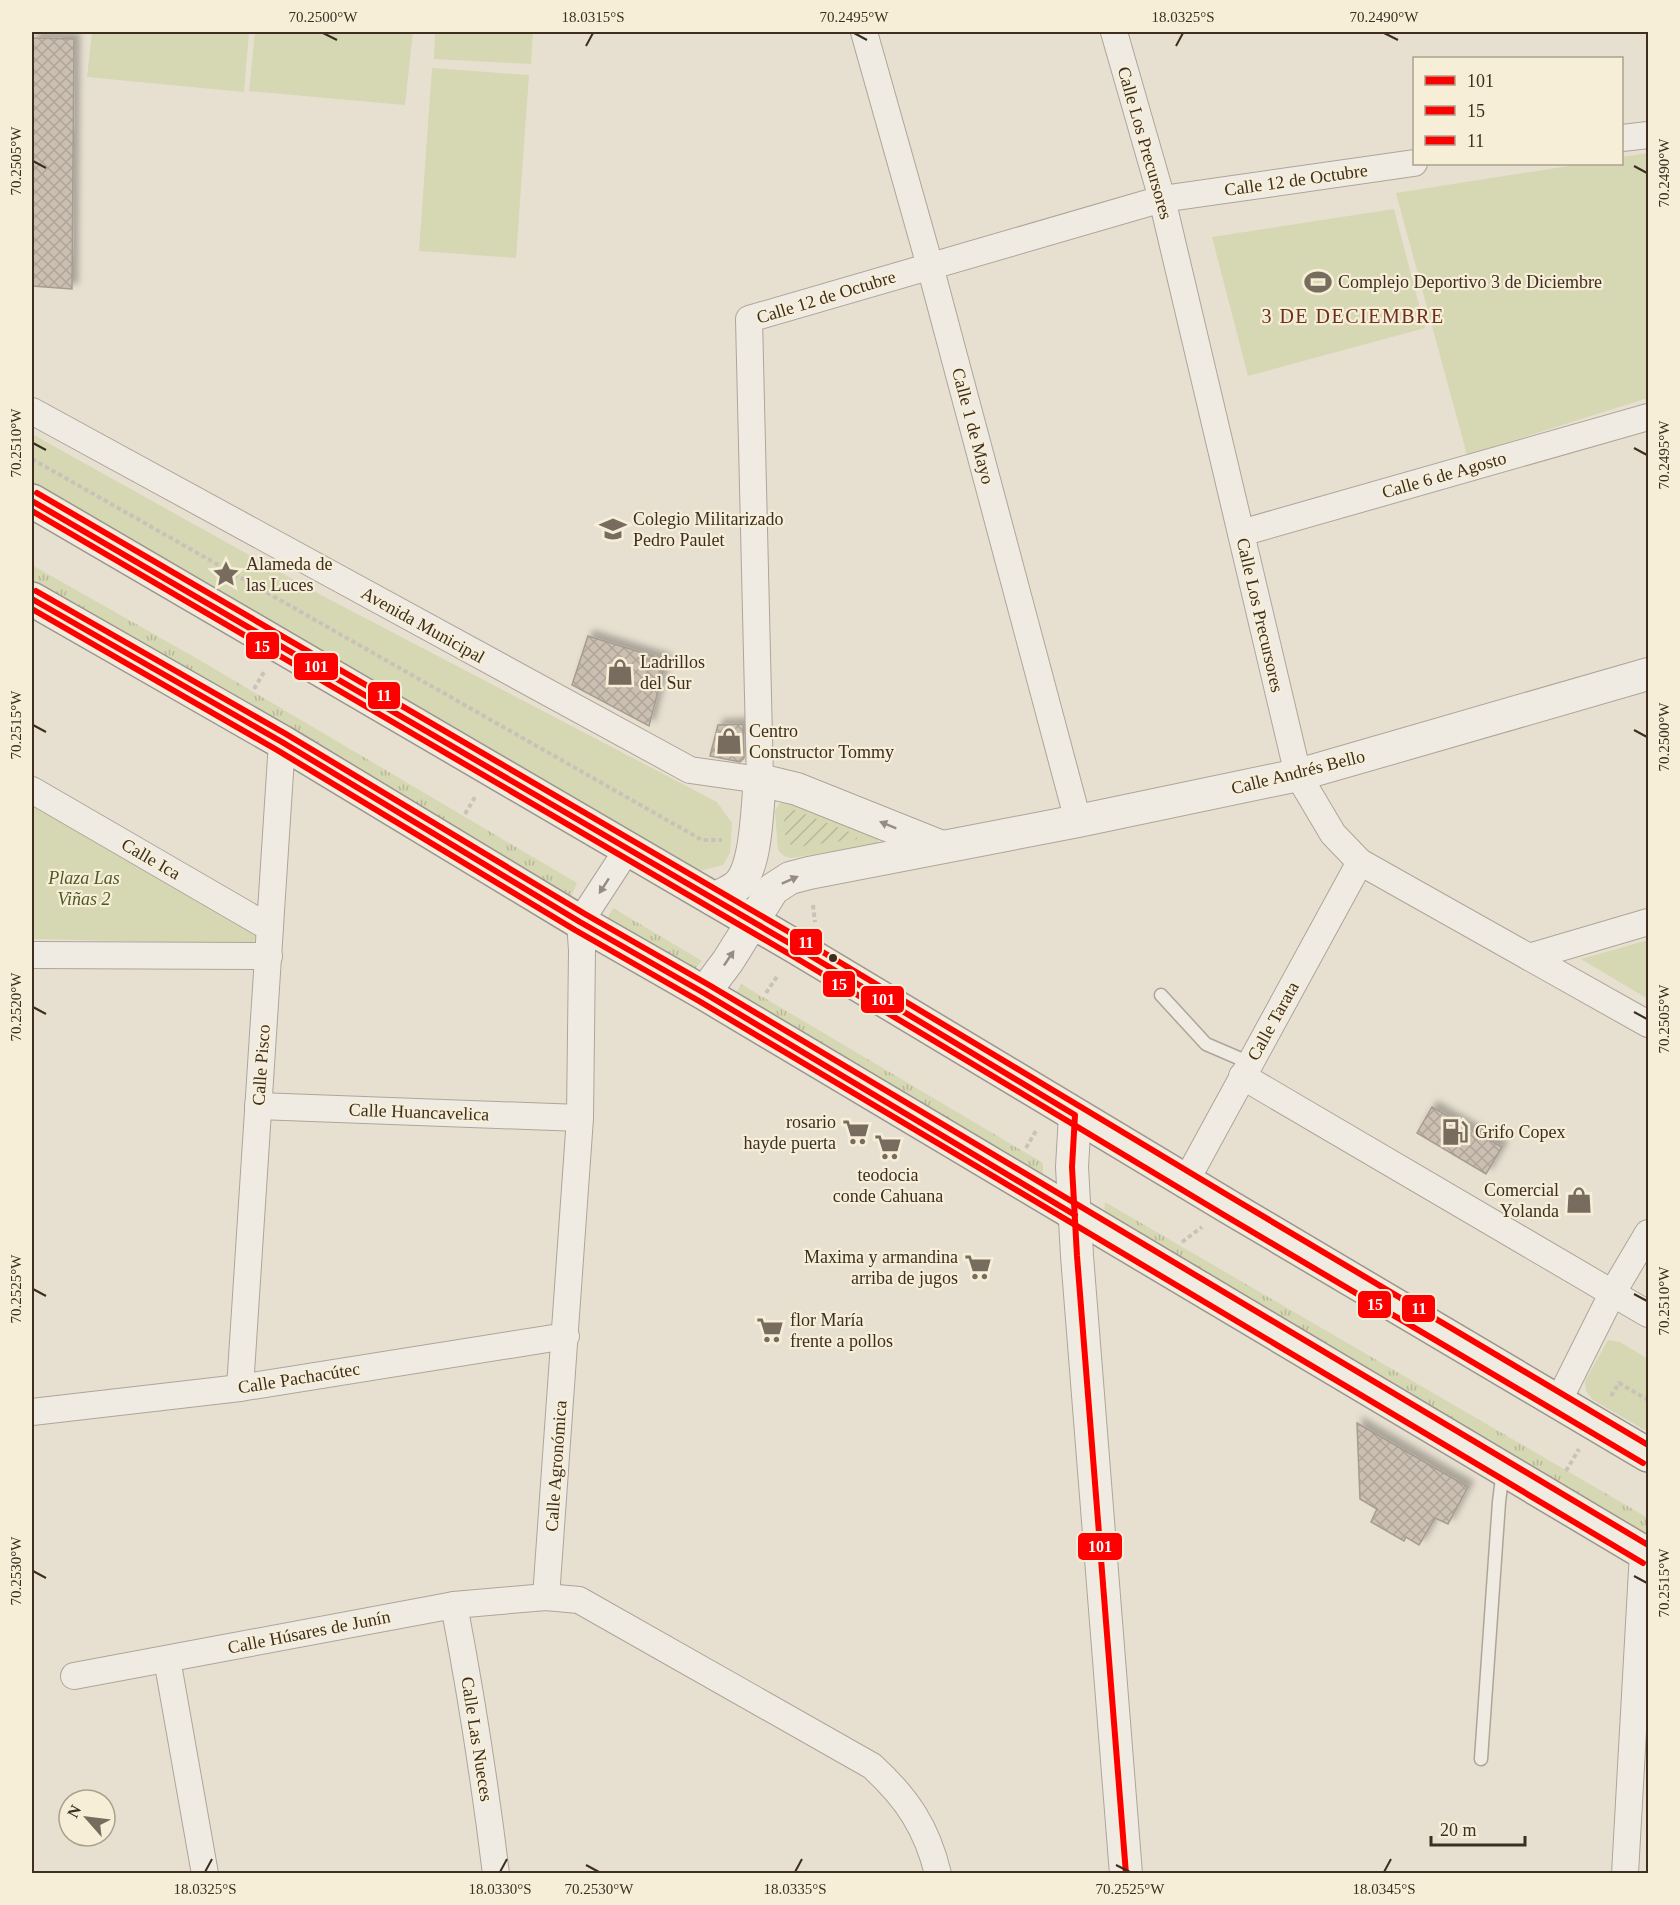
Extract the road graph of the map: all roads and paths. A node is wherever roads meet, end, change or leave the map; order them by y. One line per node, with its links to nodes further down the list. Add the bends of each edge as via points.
1 (864, 32): 7 (street, Calle 1 de Mayo)
2 (1114, 32): 6 (street, Calle Los Precursores)
3 (1648, 135): 4 (street)
4 (1623, 138)
5 (1413, 163): 6 (street, Calle 12 de Octubre)
6 (1162, 199): 7 (street, Calle 12 de Octubre); 12 (street, Calle Los Precursores)
7 (930, 266): 22 (street, Calle 12 de Octubre, via 750,319); 24 (street, Calle 1 de Mayo)
8 (32, 411): 22 (street, Avenida Municipal, via 690,770)
9 (1648, 417): 12 (street, Calle 6 de Agosto)
10 (32, 459): 14 (path)
11 (32, 501): 15 (main road)
12 (1240, 533): 21 (street, Calle Los Precursores)
13 (32, 599): 17 (main road)
14 (298, 611): 15 (path); 18 (path)
15 (279, 645): 17 (path); 20 (main road)
16 (1648, 674): 21 (street, Calle Andrés Bello)
17 (238, 717): 19 (main road)
18 (510, 731): 20 (path); 25 (path, via 702,840)
19 (282, 742): 26 (main road); 35 (street, Calle Pisco)
20 (489, 769): 26 (path); 28 (main road)
21 (1298, 775): 24 (street, Calle Andrés Bello); 29 (street, Calle Los Precursores, via 1334,834)
22 (760, 780): 25 (street, Calle 12 de Octubre); 27 (street, one-way to 22, via 797,789)
23 (32, 790): 35 (street, Calle Ica)
24 (1078, 821): 27 (street, Calle Andrés Bello)
25 (754, 842): 31 (street, Calle 12 de Octubre, via 748,867 738,885)
26 (449, 843): 32 (main road)
27 (942, 847): 30 (street, Calle Andrés Bello)
28 (627, 850): 31 (main road); 32 (street, one-way to 32)
29 (1360, 861): 39 (street, Calle Los Precursores); 44 (street, Calle Tarata)
30 (809, 873): 33 (street, Calle Andrés Bello, one-way to 30, via 773,889 790,878); 36 (path, via 815,921)
31 (713, 899): 33 (main road)
32 (580, 922): 40 (main road); 47 (street, Calle Agronómica)
33 (753, 922): 36 (main road); 40 (street, Calle Andrés Bello, one-way to 33)
34 (1648, 922): 39 (street)
35 (270, 928): 38 (street, Calle Pisco)
36 (796, 947): 42 (path); 46 (main road)
37 (32, 955): 38 (street)
38 (268, 956): 45 (street, Calle Pisco)
39 (1529, 957): 43 (street, Calle Los Precursores)
40 (704, 993): 42 (main road)
41 (1161, 995): 44 (lane, via 1206,1044)
42 (748, 1019): 48 (main road)
43 (1648, 1024)
44 (1246, 1070): 49 (street, Calle Tarata); 52 (street)
45 (258, 1106): 47 (street, Calle Huancavelica); 56 (street, Calle Pisco)
46 (1063, 1108): 48 (path); 49 (main road); 50 (street)
47 (580, 1118): 54 (street, Calle Agronómica)
48 (1011, 1176): 50 (main road)
49 (1186, 1181): 58 (main road)
50 (1075, 1215): 61 (main road); 71 (street)
51 (1648, 1233): 52 (street)
52 (1613, 1292): 53 (street); 58 (street)
53 (1648, 1314)
54 (566, 1336): 56 (street, Calle Pachacútec); 63 (street, Calle Agronómica)
55 (1619, 1383): 57 (path)
56 (240, 1388): 59 (street, Calle Pachacútec)
57 (1648, 1400)
58 (1558, 1402): 60 (main road)
59 (32, 1412)
60 (1648, 1455)
61 (1503, 1468): 62 (main road); 67 (lane)
62 (1646, 1553): 72 (street)
63 (546, 1597): 64 (street, Calle Húsares de Junín); 70 (street, via 579,1600 872,1766 909,1805 930,1845)
64 (454, 1605): 65 (street, Calle Húsares de Junín); 69 (street, Calle Las Nueces)
65 (167, 1659): 66 (street, Calle Húsares de Junín); 68 (street)
66 (74, 1676)
67 (1481, 1759)
68 (205, 1874)
69 (496, 1874)
70 (938, 1874)
71 (1126, 1874)
72 (1625, 1874)

